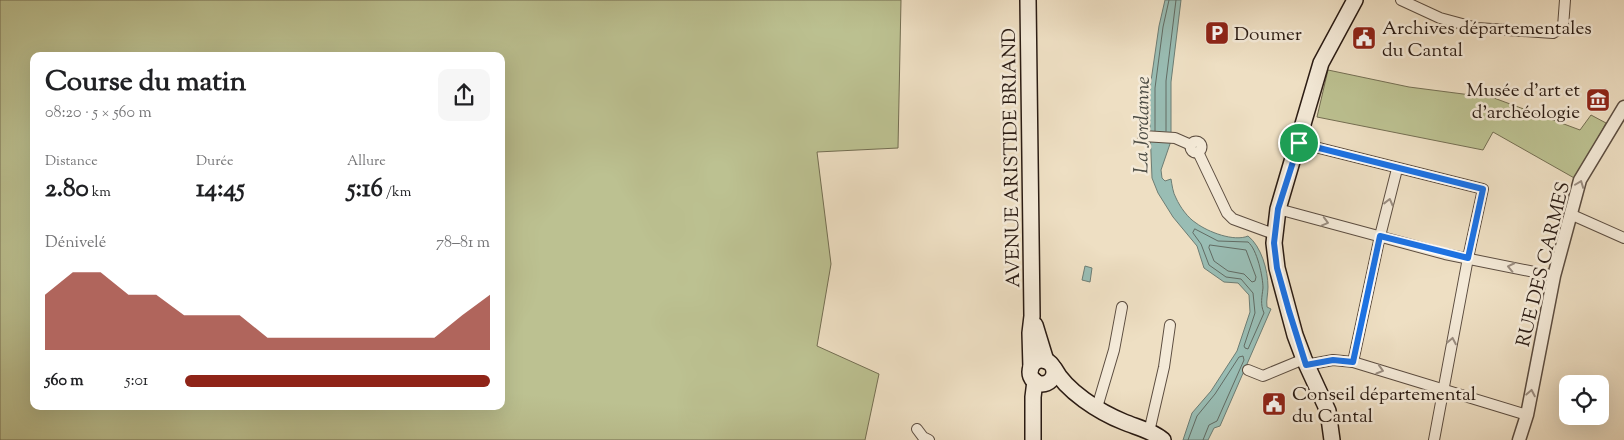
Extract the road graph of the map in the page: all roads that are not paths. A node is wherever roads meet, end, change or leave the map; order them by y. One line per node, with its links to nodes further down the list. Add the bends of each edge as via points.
1 (1028, 0): 21 (main road, AVENUE ARISTIDE BRIAND, via 1030,333)
2 (1355, 0): 7 (main road, via 1321,63)
3 (1401, 0): 4 (street, via 1466,26 1553,33 1563,27)
4 (1566, 0)
5 (1624, 107): 10 (street, RUE DES CARMES, one-way to 5, via 1580,180)
6 (1143, 136): 11 (street, via 1175,138 1194,148 1227,213 1233,219)
7 (1299, 143): 8 (street); 9 (main road)
8 (1397, 169): 12 (street, one-way to 8); 14 (street, via 1483,189)
9 (1278, 209): 11 (main road); 12 (street, one-way to 12)
10 (1570, 214): 13 (street); 15 (street, RUE DES CARMES)
11 (1274, 234): 18 (main road, via 1277,268)
12 (1380, 236): 14 (street); 19 (street)
13 (1624, 238)
14 (1468, 258): 15 (street, one-way to 14); 22 (street, one-way to 14)
15 (1554, 276): 24 (street, RUE DES CARMES, one-way to 15)
16 (1122, 308): 23 (street)
17 (1170, 325): 26 (street)
18 (1305, 362): 19 (street); 20 (street, via 1263,376); 29 (main road, via 1323,424); 30 (main road, via 1328,411)
19 (1353, 362): 22 (street, one-way to 22)
20 (1248, 370)
21 (1046, 375): 23 (main road, via 1063,382); 23 (main road, via 1084,409); 28 (main road, AVENUE ARISTIDE BRIAND, via 1033,397)
22 (1443, 389): 24 (street); 31 (street)
23 (1098, 414): 26 (main road); 26 (main road, via 1118,420)
24 (1527, 415): 32 (street, RUE DES CARMES)
25 (917, 429): 27 (street, via 923,438)
26 (1148, 437)
27 (929, 440)
28 (1033, 440)
29 (1324, 440)
30 (1332, 440)
31 (1434, 440)
32 (1519, 440)

